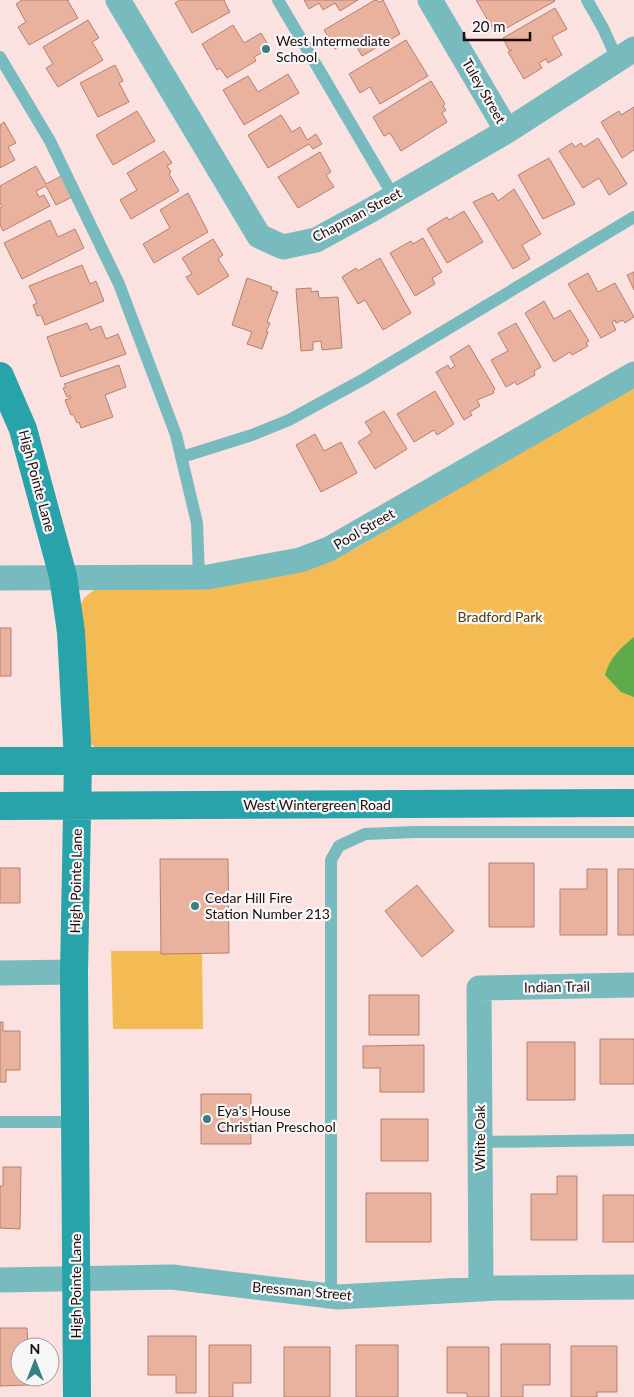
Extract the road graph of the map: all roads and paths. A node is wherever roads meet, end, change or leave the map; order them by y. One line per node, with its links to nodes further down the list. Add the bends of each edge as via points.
1 (118, 0): 8 (street, Chapman Street, via 259,236 284,247 316,240)
2 (278, 0): 8 (lane)
3 (430, 0): 7 (street, Tuley Street)
4 (587, 0): 5 (lane, via 603,28)
5 (626, 54): 7 (street, Chapman Street)
6 (0, 57): 13 (lane, via 50,142 119,284)
7 (507, 131): 8 (street, Chapman Street)
8 (394, 197)
9 (634, 217): 13 (lane, via 364,379 289,420)
10 (634, 374): 16 (street, Pool Street, via 329,549 300,560)
11 (0, 376): 12 (street, High Pointe Lane)
12 (9, 417): 14 (street, High Pointe Lane, via 23,429)
13 (182, 457): 16 (lane, via 197,523)
14 (62, 576): 15 (street, Pool Street); 16 (street, Pool Street); 18 (street, High Pointe Lane, via 71,632)
15 (0, 578)
16 (199, 578)
17 (0, 761): 18 (street)
18 (78, 761): 19 (street); 22 (street, High Pointe Lane)
19 (634, 761)
20 (634, 803): 22 (street, West Wintergreen Road)
21 (0, 806): 22 (street, West Wintergreen Road)
22 (77, 806): 24 (street, High Pointe Lane)
23 (634, 832): 36 (lane, via 365,834 338,846 331,860)
24 (74, 972): 25 (street); 29 (street, High Pointe Lane)
25 (0, 973)
26 (634, 985): 27 (street, Indian Trail)
27 (479, 988): 31 (street, White Oak)
28 (0, 1122): 29 (lane)
29 (75, 1122): 32 (street, High Pointe Lane)
30 (634, 1140): 31 (lane)
31 (480, 1142): 35 (street, White Oak)
32 (76, 1279): 33 (street, Bressman Street); 36 (street, Bressman Street, via 172,1277); 37 (street, High Pointe Lane)
33 (0, 1280)
34 (634, 1287): 35 (street, Bressman Street)
35 (481, 1289): 36 (street, Bressman Street)
36 (331, 1296)
37 (77, 1397)

